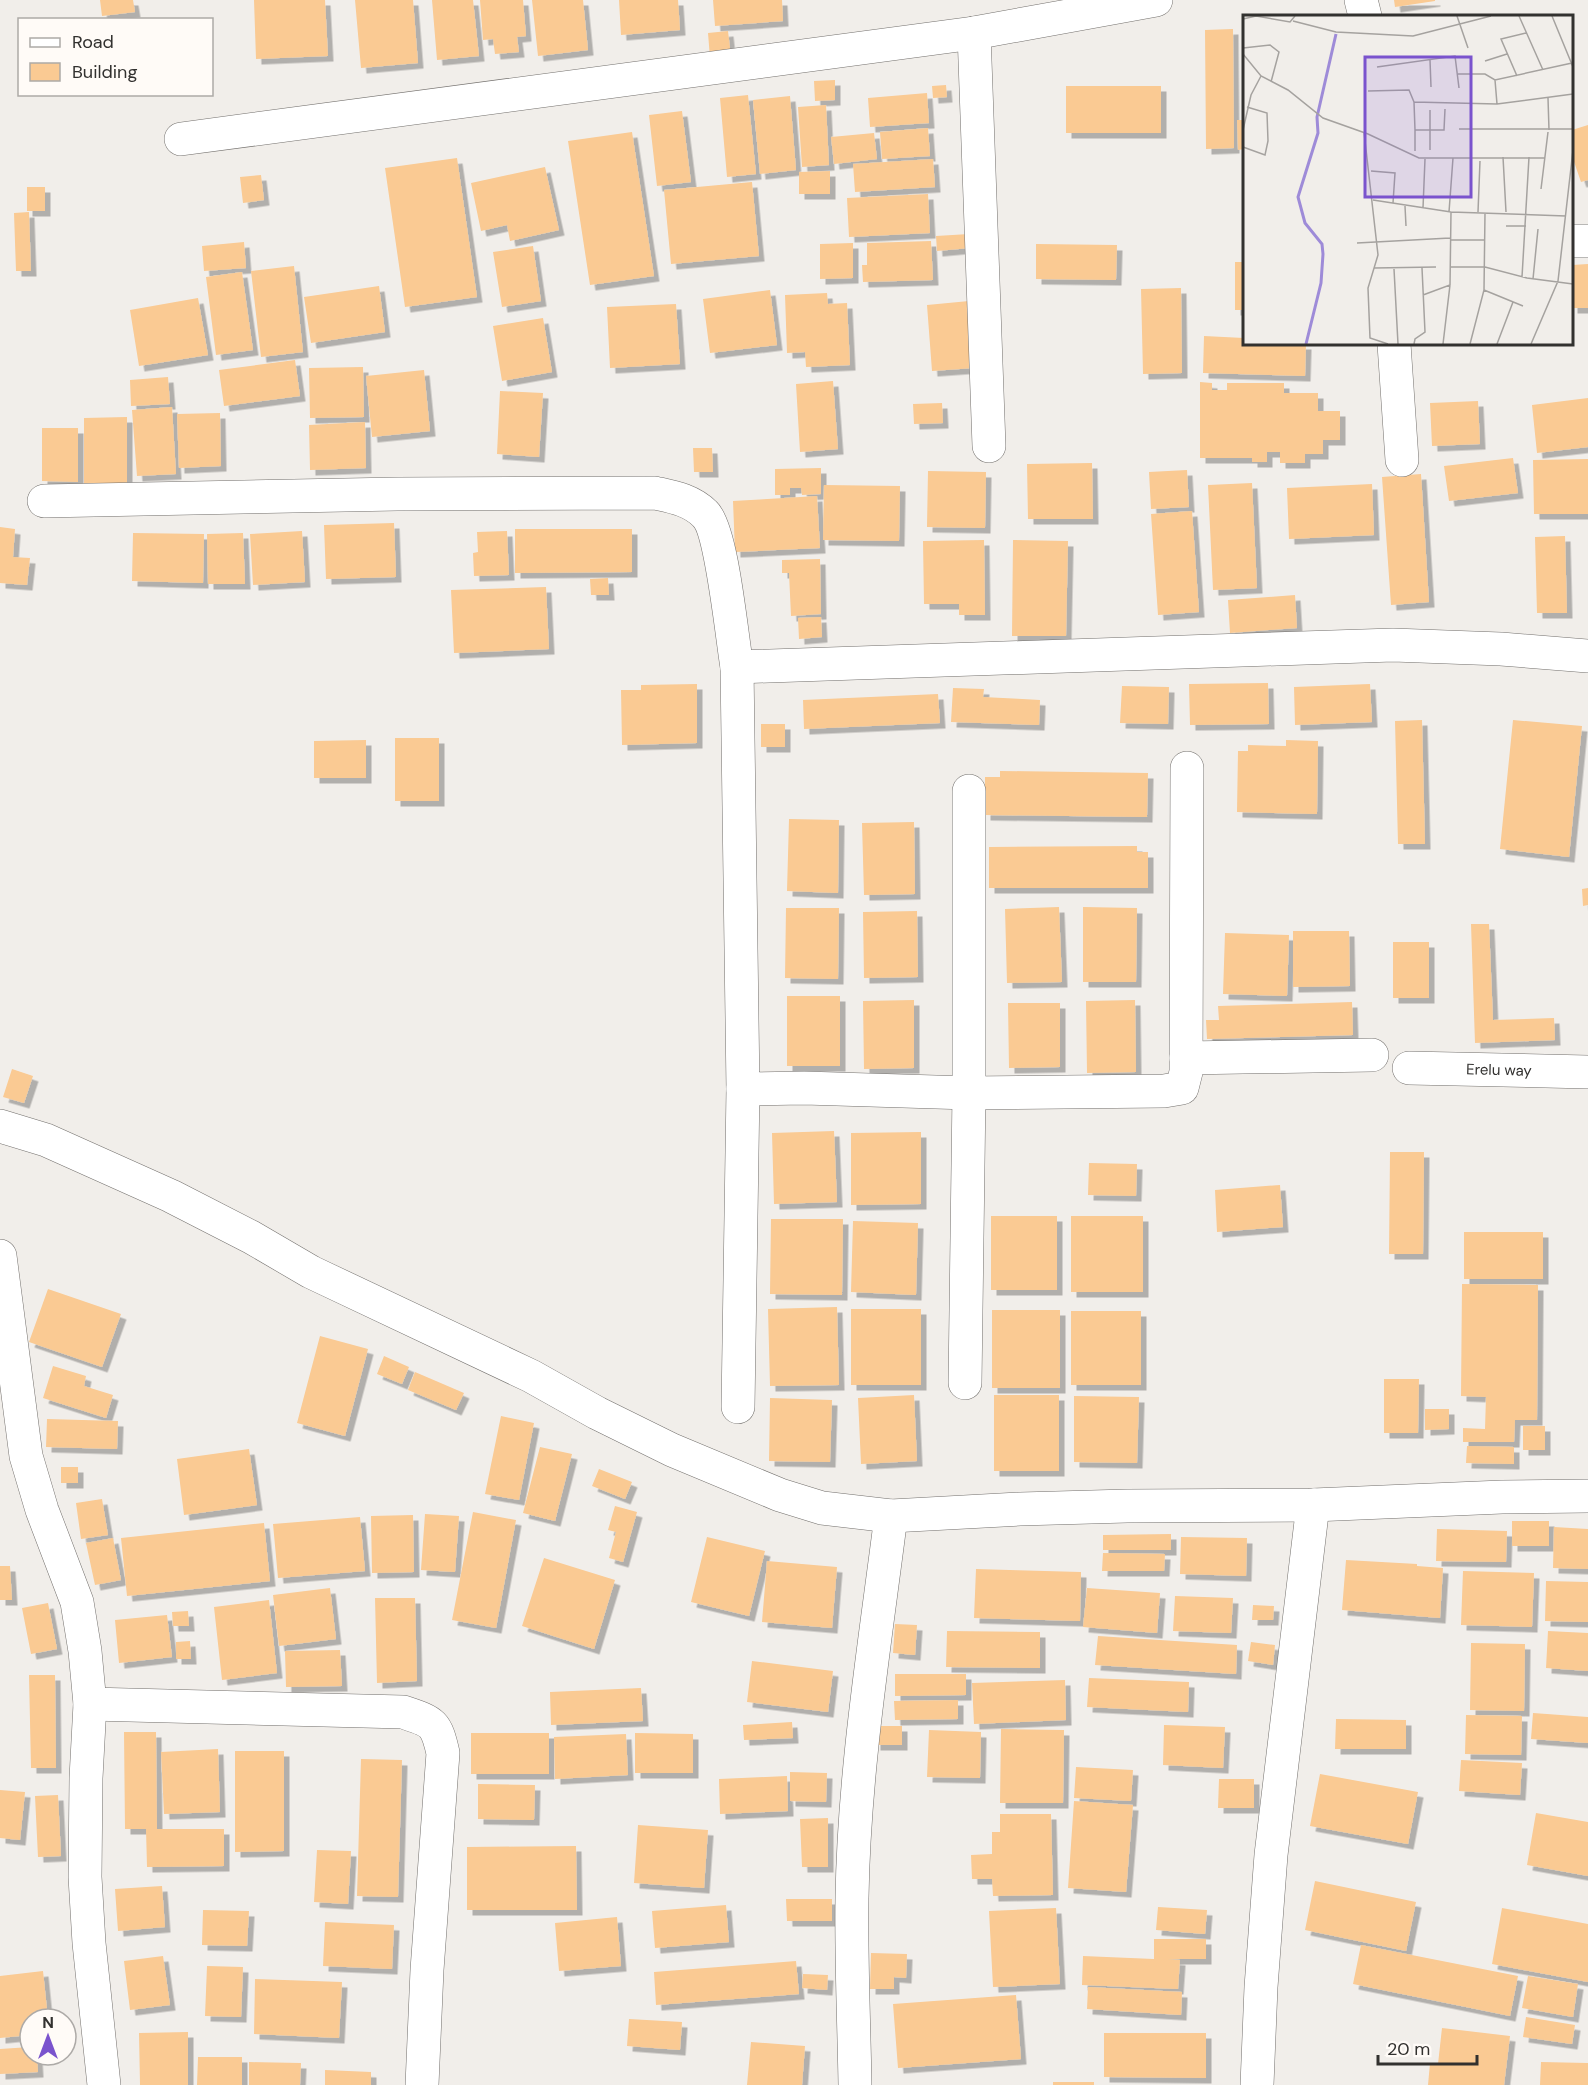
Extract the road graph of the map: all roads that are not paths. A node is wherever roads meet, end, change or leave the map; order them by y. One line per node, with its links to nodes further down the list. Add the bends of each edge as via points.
1 (1156, 0): 4 (street)
2 (1361, 0): 3 (street)
3 (1365, 15)
4 (974, 33): 5 (street); 7 (street)
5 (181, 139)
6 (1394, 345): 8 (street)
7 (989, 446)
8 (1402, 460)
9 (44, 501): 11 (street, via 655,493 688,501 707,515 718,541)
10 (1588, 656): 11 (street, via 1393,645)
11 (736, 668): 18 (street)
12 (1187, 768): 15 (street)
13 (969, 791): 19 (street)
14 (1372, 1055): 15 (street)
15 (1186, 1058): 19 (street, via 1182,1088 1164,1091)
16 (1409, 1068): 17 (street, Erelu way)
17 (1588, 1072)
18 (742, 1089): 19 (street); 23 (street)
19 (969, 1092): 22 (street)
20 (0, 1126): 26 (street, via 45,1140 171,1196 311,1272 531,1376 672,1450 804,1503)
21 (0, 1256): 27 (street, via 26,1456 45,1520 77,1602)
22 (965, 1383)
23 (738, 1407)
24 (1588, 1496): 25 (street)
25 (1313, 1505): 26 (street, via 1126,1506); 31 (street, via 1271,1855)
26 (891, 1516): 30 (street, via 856,1815 852,1897)
27 (90, 1704): 28 (street, via 85,1877); 29 (street, via 403,1712 427,1720 438,1731 443,1753)
28 (104, 2085)
29 (422, 2085)
30 (855, 2085)
31 (1257, 2085)

